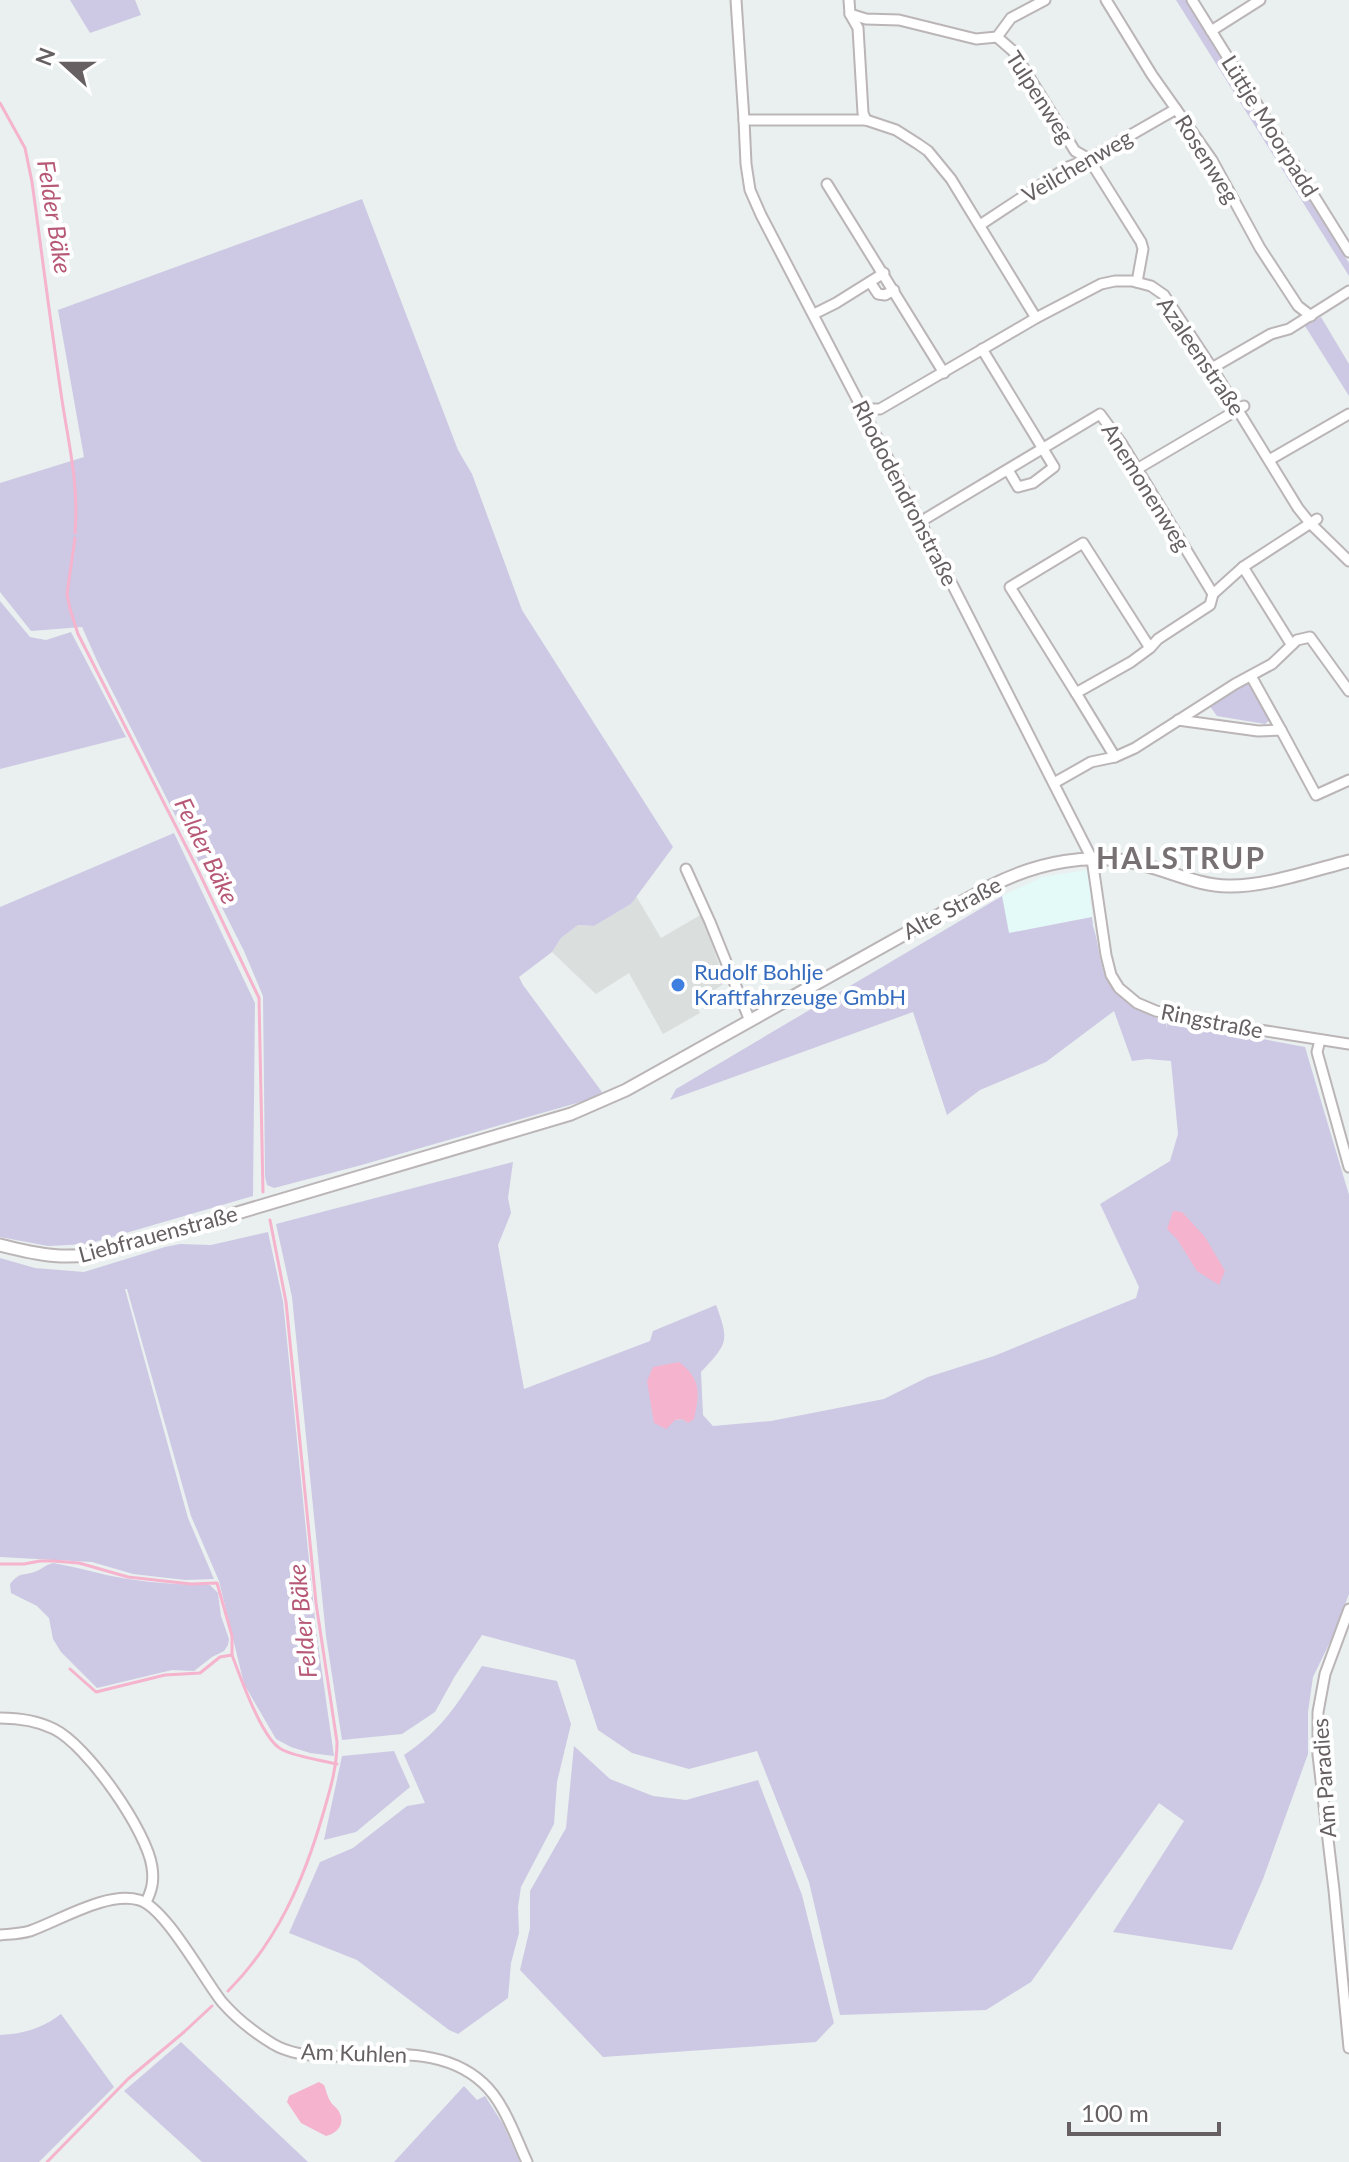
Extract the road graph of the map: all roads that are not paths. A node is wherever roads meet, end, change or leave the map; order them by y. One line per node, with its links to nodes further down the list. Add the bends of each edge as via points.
1 (736, 0): 11 (street, Rhododendronstraße)
2 (849, 0): 7 (street)
3 (1045, 0): 9 (street, via 1011,18)
4 (1106, 0): 10 (street, Rosenweg)
5 (1192, 0): 8 (street, Lüttje Moorpadd)
6 (1260, 0): 8 (street)
7 (850, 14): 9 (street, Tulpenweg, via 976,39); 12 (street, via 858,28)
8 (1211, 31): 16 (street, Lüttje Moorpadd)
9 (997, 37): 13 (street, Tulpenweg, via 1013,51 1075,151)
10 (1176, 109): 13 (street, Veilchenweg); 23 (street, Rosenweg, via 1212,160 1260,248 1298,306)
11 (744, 120): 12 (street); 22 (street, Rhododendronstraße, via 750,190)
12 (866, 120): 15 (street, via 896,130 928,151)
13 (1089, 159): 15 (street, Veilchenweg, via 1068,167); 19 (street, Tulpenweg, via 1141,242)
14 (827, 184): 17 (street)
15 (980, 225): 24 (street)
16 (1349, 252)
17 (884, 273): 18 (street); 20 (street)
18 (870, 282): 20 (street, via 878,294); 22 (street)
19 (1137, 282): 24 (street, Azaleenstraße, via 1101,284); 26 (street, Azaleenstraße, via 1164,295)
20 (894, 290): 27 (street)
21 (1349, 291): 23 (street)
22 (814, 314): 36 (street, Rhododendronstraße)
23 (1311, 316): 26 (street)
24 (1036, 318): 25 (street, Azaleenstraße)
25 (982, 349): 27 (street, Azaleenstraße); 31 (street)
26 (1212, 368): 28 (street, Azaleenstraße)
27 (944, 373): 29 (street, Azaleenstraße)
28 (1241, 408): 32 (street, Azaleenstraße); 33 (street)
29 (873, 409)
30 (1349, 414): 32 (street)
31 (1043, 449): 33 (street, Anemonenweg, via 1100,414); 34 (street); 34 (street, via 1054,467 1033,483 1018,487)
32 (1269, 460): 35 (street, Azaleenstraße)
33 (1137, 469): 39 (street, Anemonenweg)
34 (1008, 470): 36 (street)
35 (1314, 521): 37 (street, Azaleenstraße); 38 (street)
36 (920, 522): 49 (street, Rhododendronstraße)
37 (1349, 561)
38 (1243, 567): 39 (street); 40 (street)
39 (1213, 594): 41 (street, via 1210,605)
40 (1291, 644): 42 (street); 43 (street, via 1310,637)
41 (1150, 648): 44 (street); 44 (street, via 1083,543 1010,587)
42 (1251, 676): 45 (street); 46 (street)
43 (1349, 691)
44 (1076, 693): 47 (street)
45 (1178, 720): 46 (street); 47 (street)
46 (1281, 730): 48 (street, via 1316,795)
47 (1115, 757): 49 (street, via 1091,762)
48 (1349, 780)
49 (1054, 783): 50 (street, Rhododendronstraße)
50 (1092, 859): 51 (street, Alte Straße, via 1133,862 1231,887); 53 (street, Alte Straße, via 1053,863 1006,879); 54 (street, Ringstraße, via 1108,965 1128,997 1156,1011)
51 (1349, 861)
52 (686, 869): 53 (street)
53 (750, 1021): 57 (street, Alte Straße, via 593,1106)
54 (1320, 1040): 55 (street, Ringstraße); 56 (street, via 1317,1052)
55 (1349, 1044)
56 (1349, 1167)
57 (315, 1190): 58 (street, Liebfrauenstraße, via 85,1257)
58 (0, 1245)
59 (1349, 1609): 63 (street, Am Paradies, via 1325,1674 1318,1712)
60 (0, 1718): 61 (street, via 55,1729 105,1779 142,1835 152,1865 153,1887)
61 (146, 1902): 62 (street, via 108,1900 26,1932); 64 (street, Am Kuhlen, via 224,2003 250,2028 287,2051 404,2054 453,2065 492,2094)
62 (0, 1935)
63 (1349, 2048)
64 (527, 2162)

